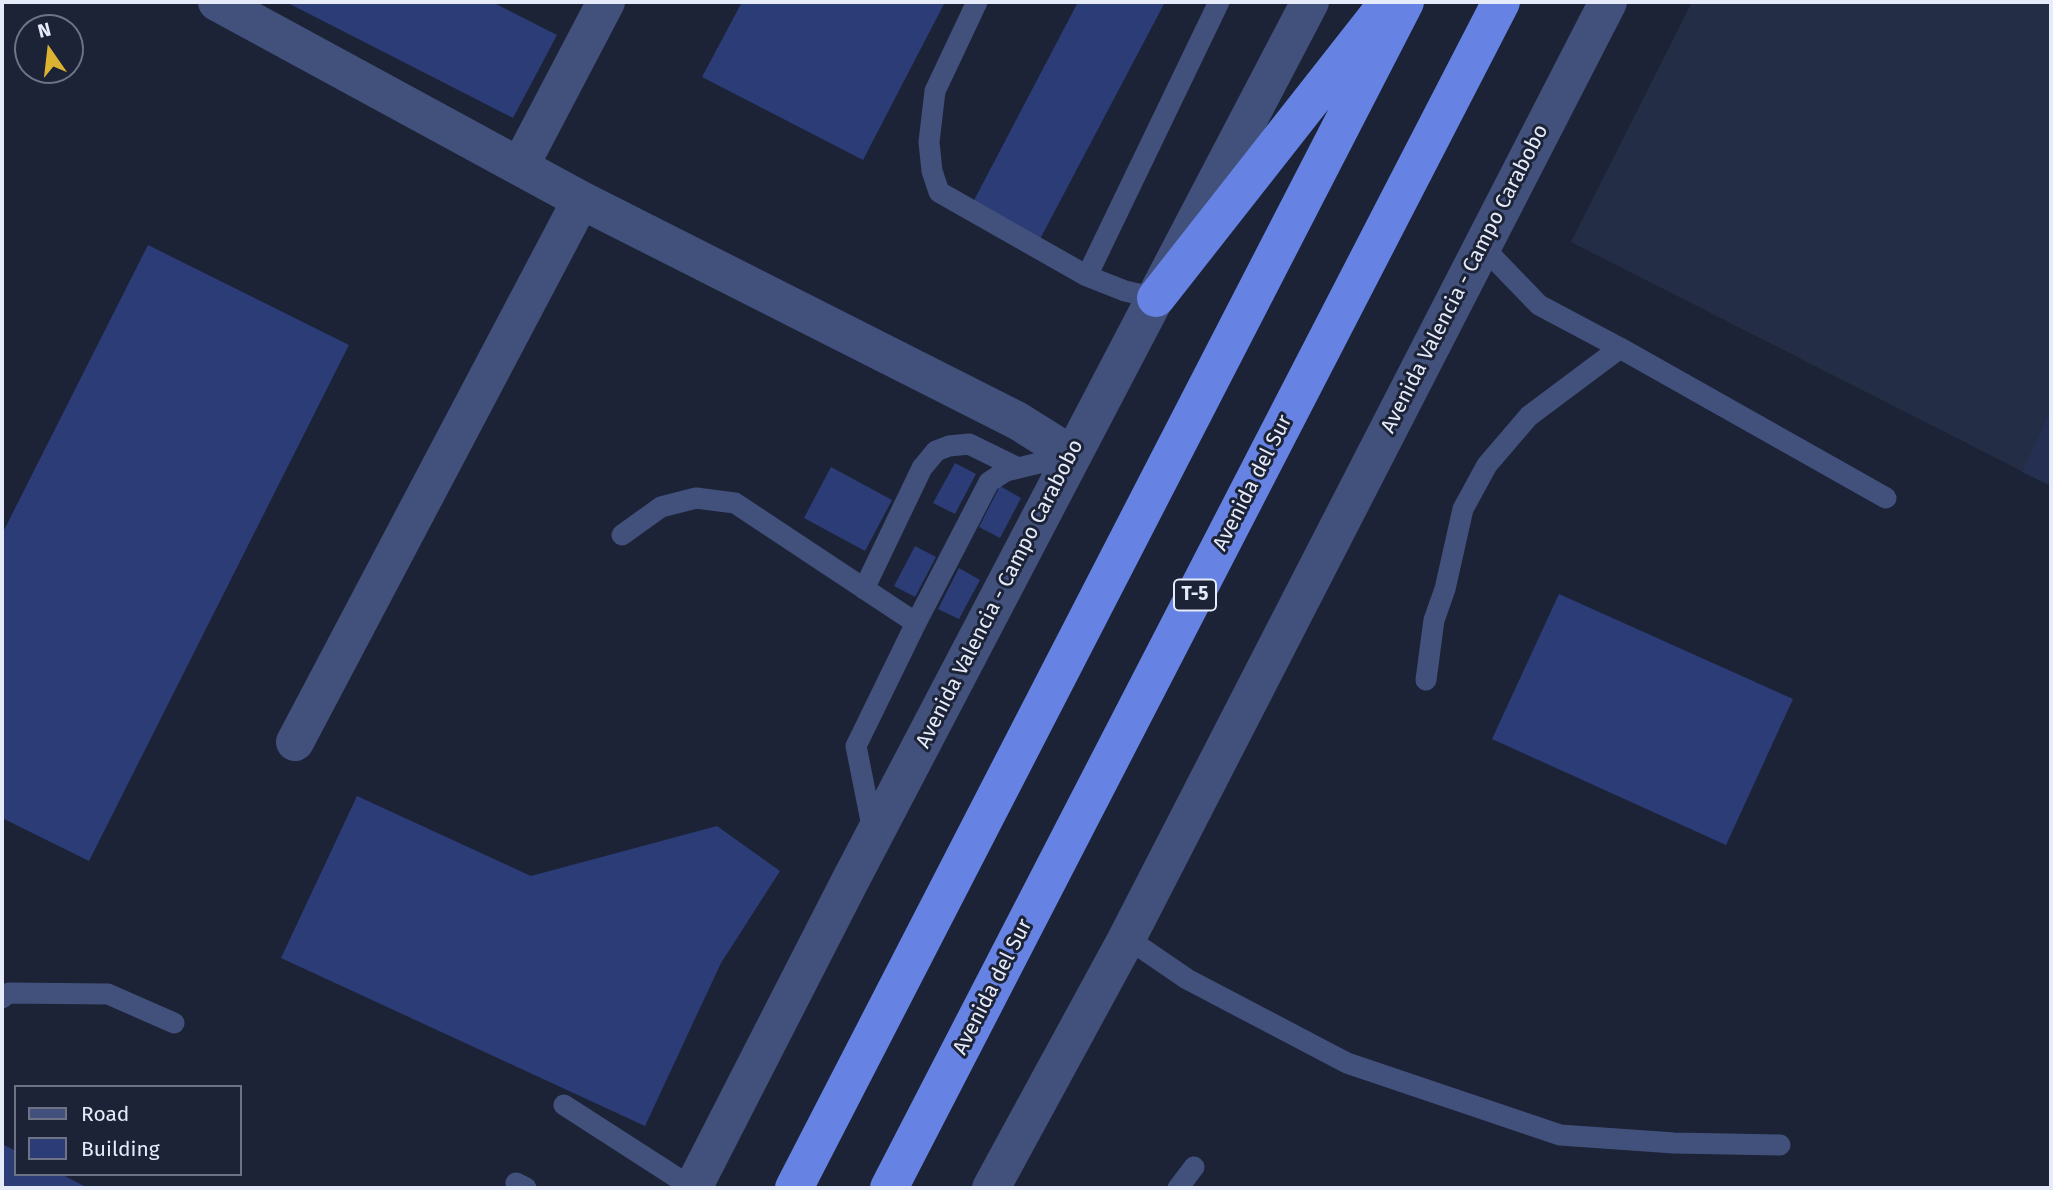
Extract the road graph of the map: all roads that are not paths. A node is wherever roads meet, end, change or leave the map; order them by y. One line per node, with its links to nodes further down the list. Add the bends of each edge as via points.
1 (217, 2): 10 (street)
2 (606, 2): 10 (street)
3 (977, 2): 13 (lane, via 935,91 929,142 939,192)
4 (1219, 2): 13 (lane)
5 (1310, 2): 14 (street, Avenida Valencia - Campo Carabobo)
6 (1389, 2): 14 (highway)
7 (1405, 2): 32 (highway)
8 (1501, 2): 33 (highway, Avenida del Sur / T-5)
9 (1608, 2): 12 (street, Avenida Valencia - Campo Carabobo)
10 (520, 166): 11 (street)
11 (582, 200): 16 (street, via 1018,421); 23 (street)
12 (1482, 246): 15 (lane, via 1539,305); 25 (street, Avenida Valencia - Campo Carabobo)
13 (1087, 276): 14 (lane)
14 (1156, 298): 16 (street, Avenida Valencia - Campo Carabobo)
15 (1620, 348): 18 (lane); 22 (lane, via 1530,416 1487,466 1463,509 1434,620)
16 (1072, 455): 17 (lane); 24 (street, Avenida Valencia - Campo Carabobo)
17 (1018, 468): 20 (lane, via 969,444 936,452 922,468); 21 (lane, via 989,482)
18 (1886, 498)
19 (622, 535): 20 (lane, via 661,507 696,498 735,503)
20 (864, 589): 21 (lane)
21 (916, 623): 24 (lane, via 856,746)
22 (1426, 680)
23 (295, 743)
24 (874, 836): 31 (street, Avenida Valencia - Campo Carabobo)
25 (1127, 937): 29 (lane, via 1187,979 1347,1063 1560,1135); 34 (street, Avenida Valencia - Campo Carabobo)
26 (2, 998): 27 (lane, via 9,993 108,994)
27 (174, 1023)
28 (564, 1105): 31 (lane)
29 (1780, 1145)
30 (1194, 1167): 35 (lane)
31 (693, 1188)
32 (794, 1188)
33 (889, 1188)
34 (991, 1188)
35 (1178, 1188)

